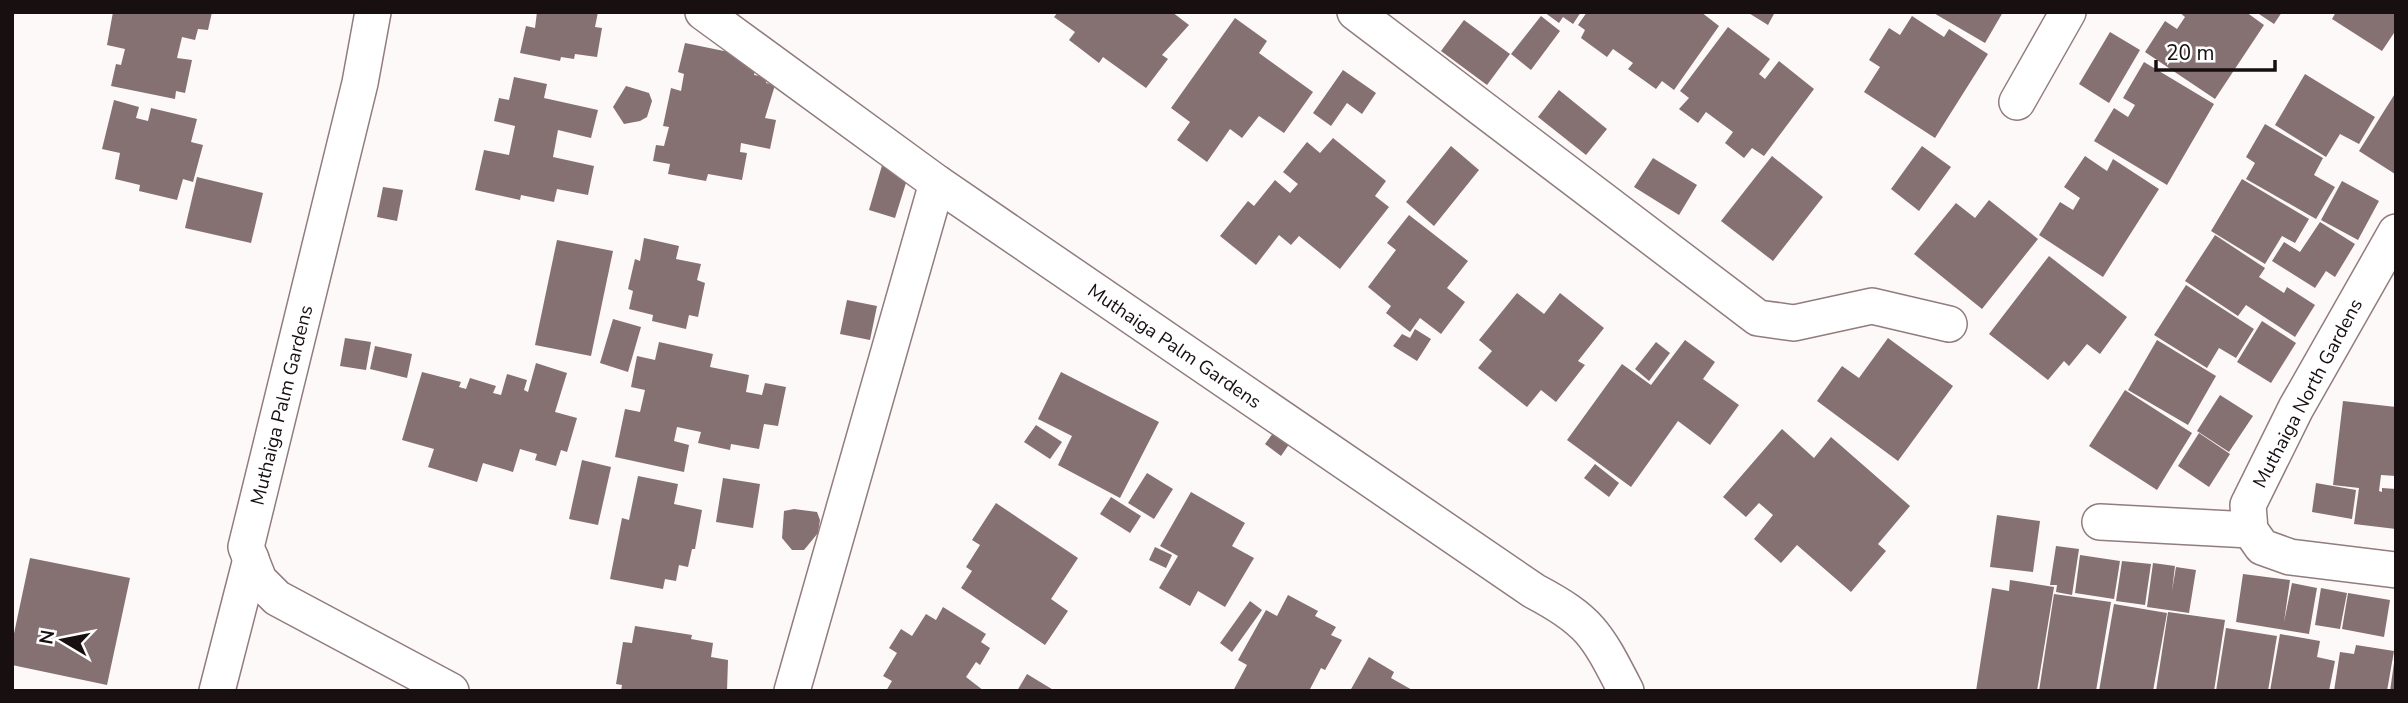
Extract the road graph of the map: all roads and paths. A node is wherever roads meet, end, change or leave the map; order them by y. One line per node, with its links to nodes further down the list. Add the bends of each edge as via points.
1 (373, 12): 11 (street, Muthaiga Palm Gardens, via 354,111 246,547)
2 (704, 12): 6 (street, Muthaiga Palm Gardens)
3 (1355, 12): 8 (street, via 1758,318 1794,323 1872,306)
4 (2068, 12): 5 (street)
5 (2017, 102)
6 (937, 183): 15 (street); 16 (street, Muthaiga Palm Gardens, via 1534,591 1572,610 1599,638)
7 (2396, 232): 10 (street, Muthaiga North Gardens, via 2259,480 2248,506)
8 (1949, 324)
9 (2100, 522): 10 (street)
10 (2250, 530): 12 (street, via 2262,547 2291,557)
11 (251, 559): 13 (street); 14 (street, Muthaiga Palm Gardens, via 259,580 277,598)
12 (2396, 570)
13 (217, 691)
14 (451, 691)
15 (792, 691)
16 (1626, 691)

